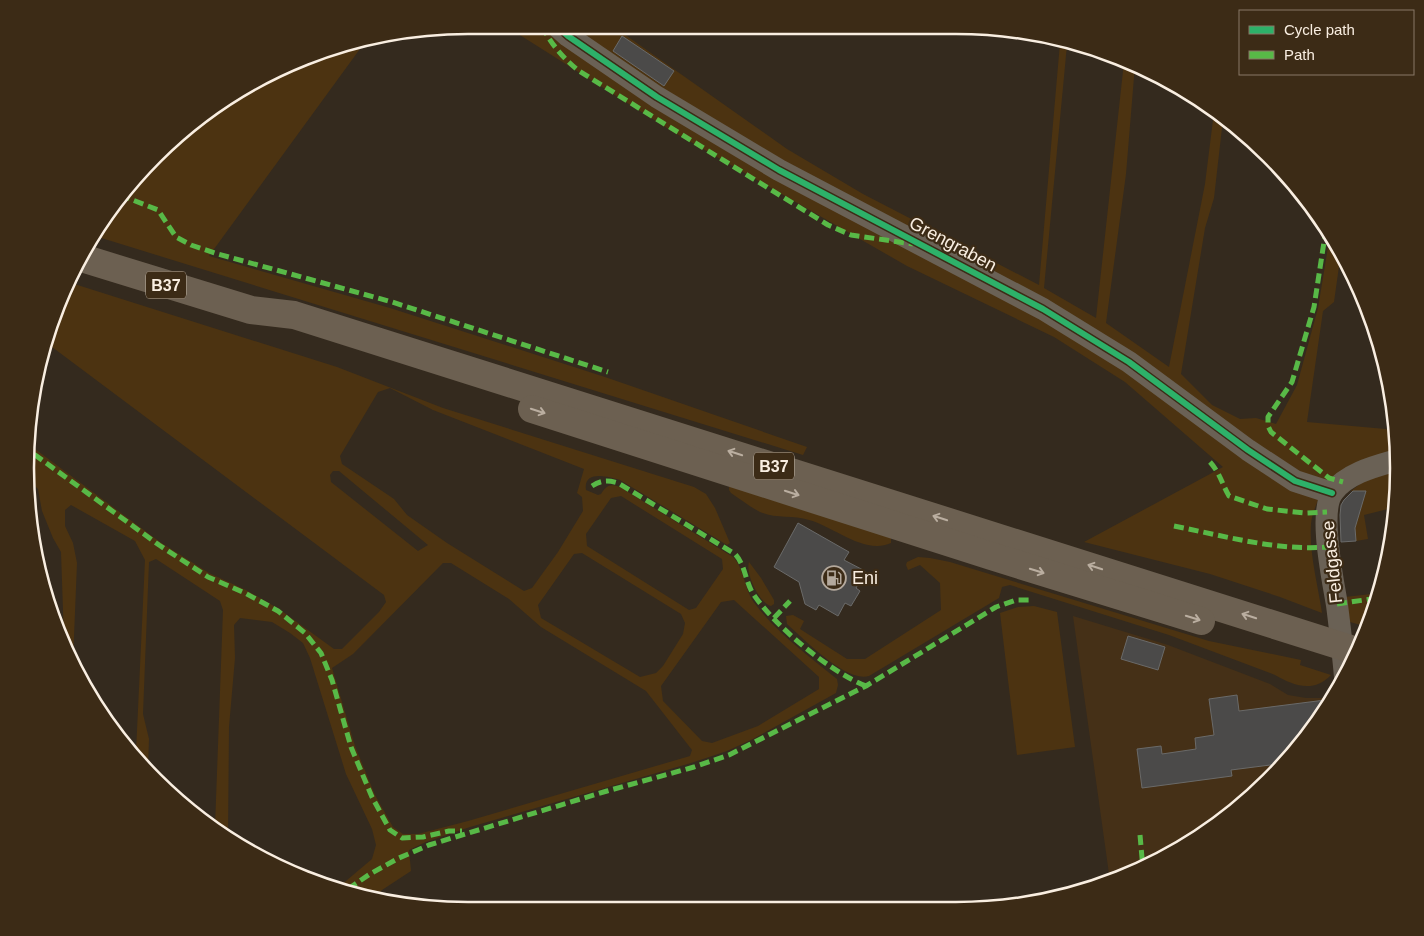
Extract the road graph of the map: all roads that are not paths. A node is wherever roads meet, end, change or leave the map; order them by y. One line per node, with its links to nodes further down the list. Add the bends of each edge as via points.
1 (566, 34): 4 (street, Grengraben, via 657,97 779,170 1043,309 1130,362 1218,429 1295,481)
2 (87, 260): 5 (main road, B37, via 251,310 294,314)
3 (1390, 462): 4 (street, via 1359,473)
4 (1332, 493): 7 (street, Feldgasse, via 1327,512 1328,547)
5 (1297, 641): 6 (main road, B37); 8 (main road, B37)
6 (1350, 650)
7 (1344, 662)
8 (1343, 664)

